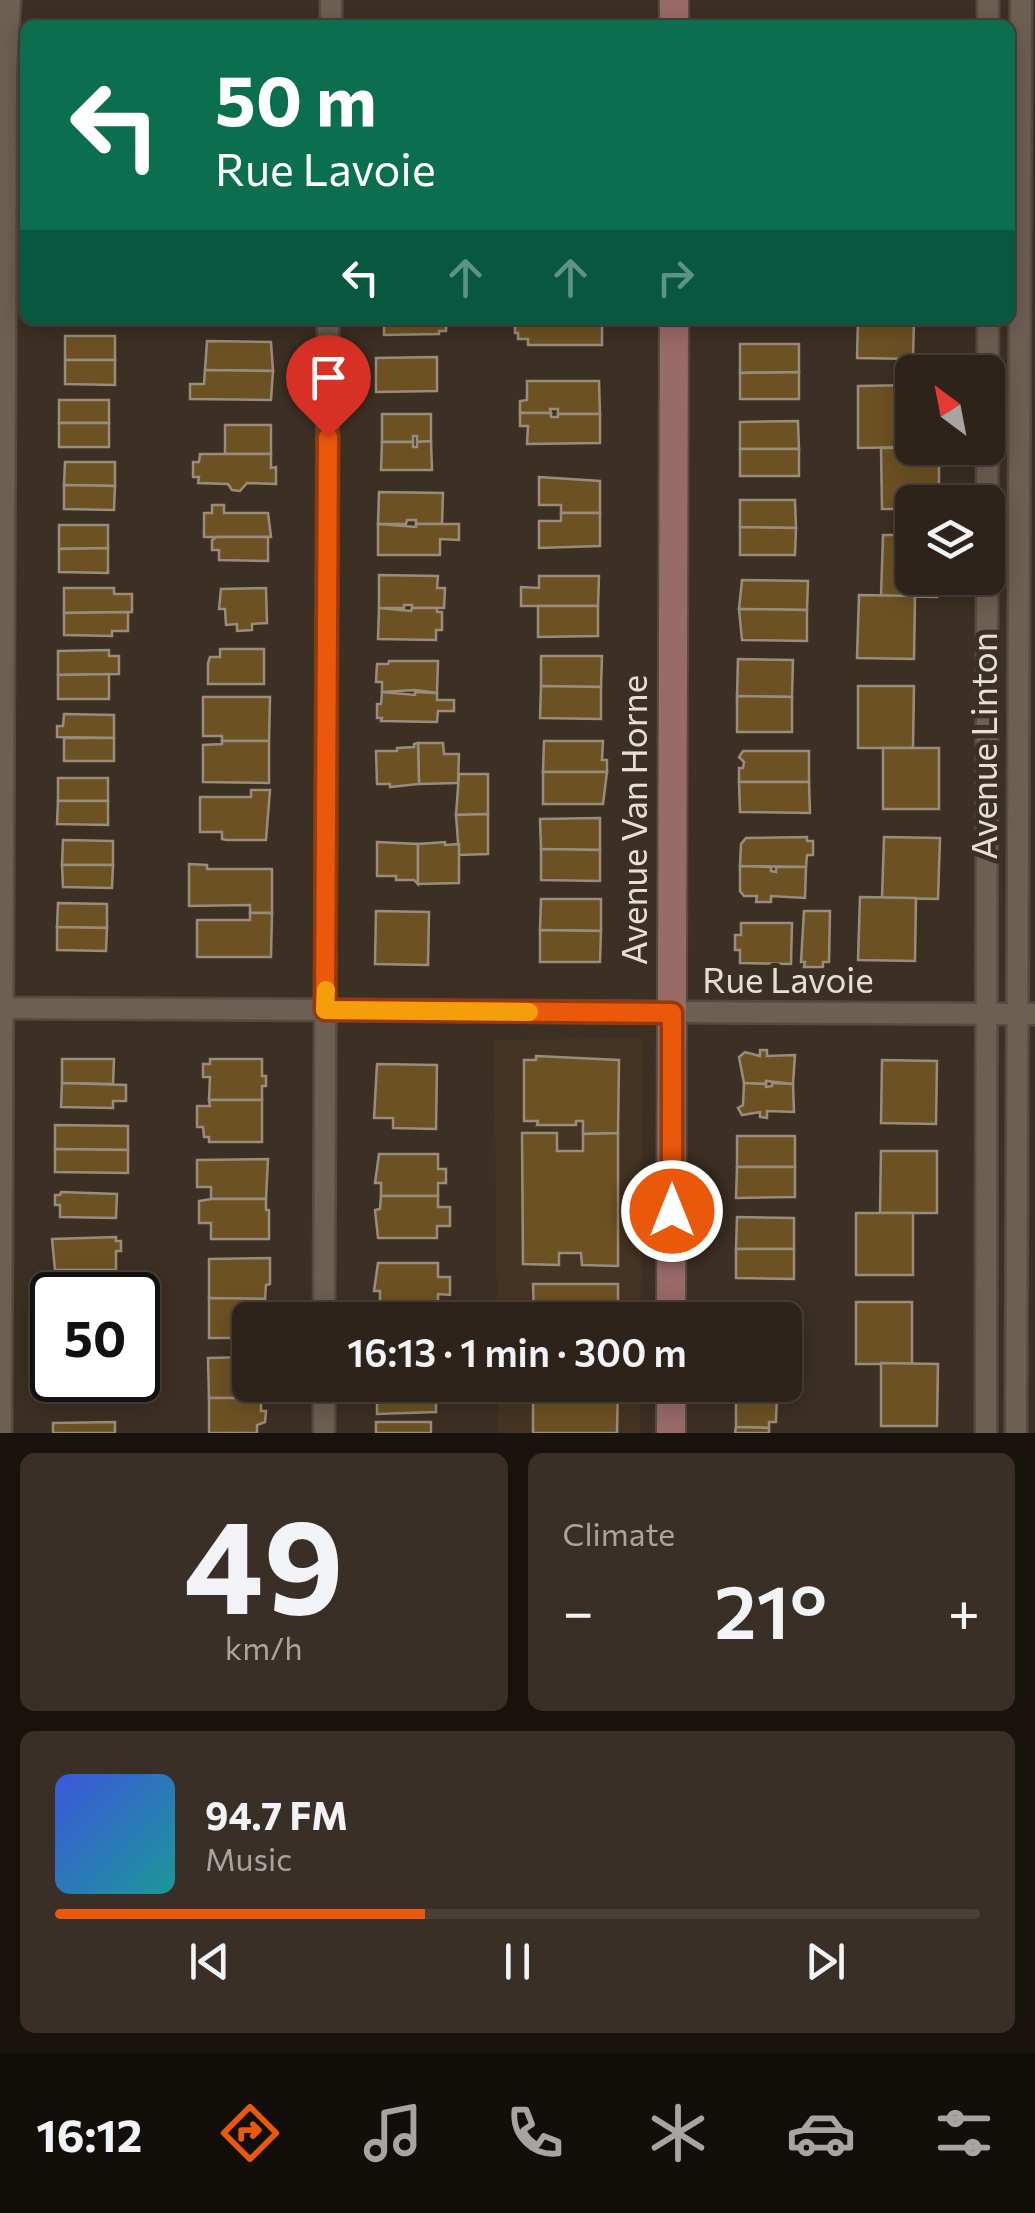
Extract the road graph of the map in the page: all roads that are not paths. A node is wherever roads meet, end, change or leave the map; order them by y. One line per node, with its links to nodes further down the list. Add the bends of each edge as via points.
1 (10, 0): 3 (street)
2 (1021, 0): 4 (street, Avenue Linton)
3 (11, 27): 10 (street)
4 (1022, 39): 14 (street, Avenue Linton)
5 (328, 325): 11 (street)
6 (674, 325): 12 (main road, Avenue Van Horne)
7 (988, 325): 8 (street)
8 (988, 485)
9 (987, 595): 13 (street, Avenue Linton)
10 (2, 1008): 11 (street, Rue Lavoie); 19 (street)
11 (325, 1010): 12 (street, Rue Lavoie); 15 (street)
12 (672, 1013): 13 (street, Rue Lavoie); 16 (main road, Avenue Van Horne)
13 (986, 1014): 14 (street, Rue Lavoie); 22 (street, Avenue Linton)
14 (1026, 1014): 23 (street, Avenue Linton)
15 (324, 1302)
16 (671, 1302)
17 (324, 1402): 20 (street)
18 (671, 1402): 21 (main road)
19 (1, 1433)
20 (324, 1433)
21 (671, 1433)
22 (986, 1433)
23 (1016, 1433)

